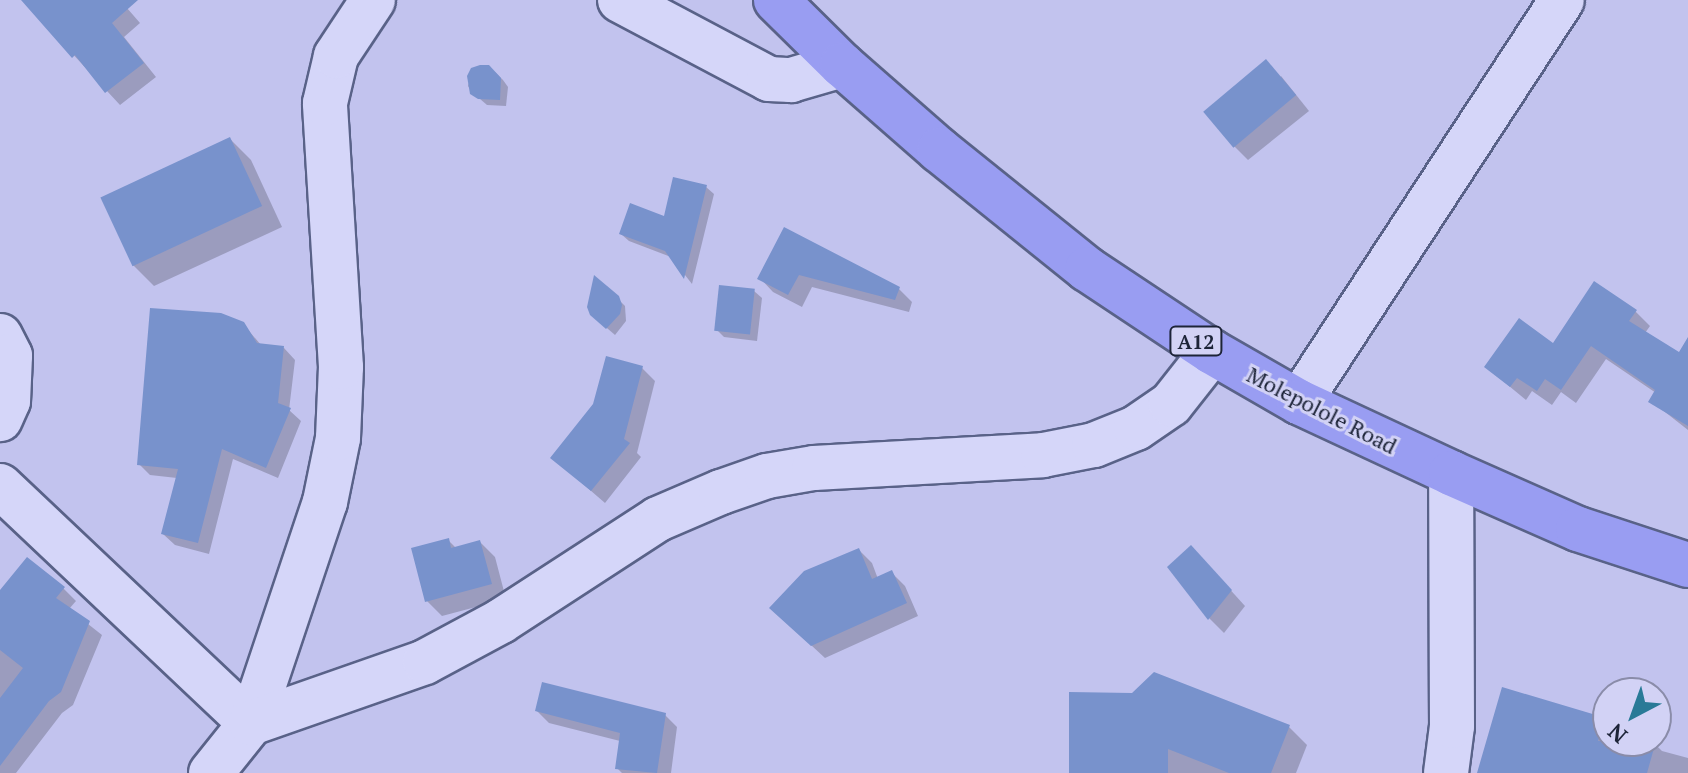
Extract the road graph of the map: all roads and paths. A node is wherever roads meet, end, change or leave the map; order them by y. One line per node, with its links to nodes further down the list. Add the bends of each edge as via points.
1 (373, 0): 13 (street, via 336,56 325,103 341,367 338,438 325,502)
2 (620, 0): 5 (street, via 769,79 791,80)
3 (776, 0): 5 (main road, Molepolole Road / A12)
4 (1562, 0): 8 (street)
5 (842, 65): 7 (main road, Molepolole Road / A12, via 1087,269)
6 (0, 336): 9 (street, via 10,356 8,401)
7 (1212, 352): 8 (main road, Molepolole Road / A12); 13 (street, via 1171,404 1136,428 1094,445 1043,455 814,468 721,492 658,519 513,613 425,662)
8 (1299, 402): 10 (main road, Molepolole Road / A12)
9 (0, 419)
10 (1451, 473): 12 (main road, Molepolole Road / A12, via 1578,529); 15 (street, via 1452,726)
11 (0, 486): 13 (street)
12 (1688, 565)
13 (251, 723): 14 (street)
14 (211, 773)
15 (1446, 773)

